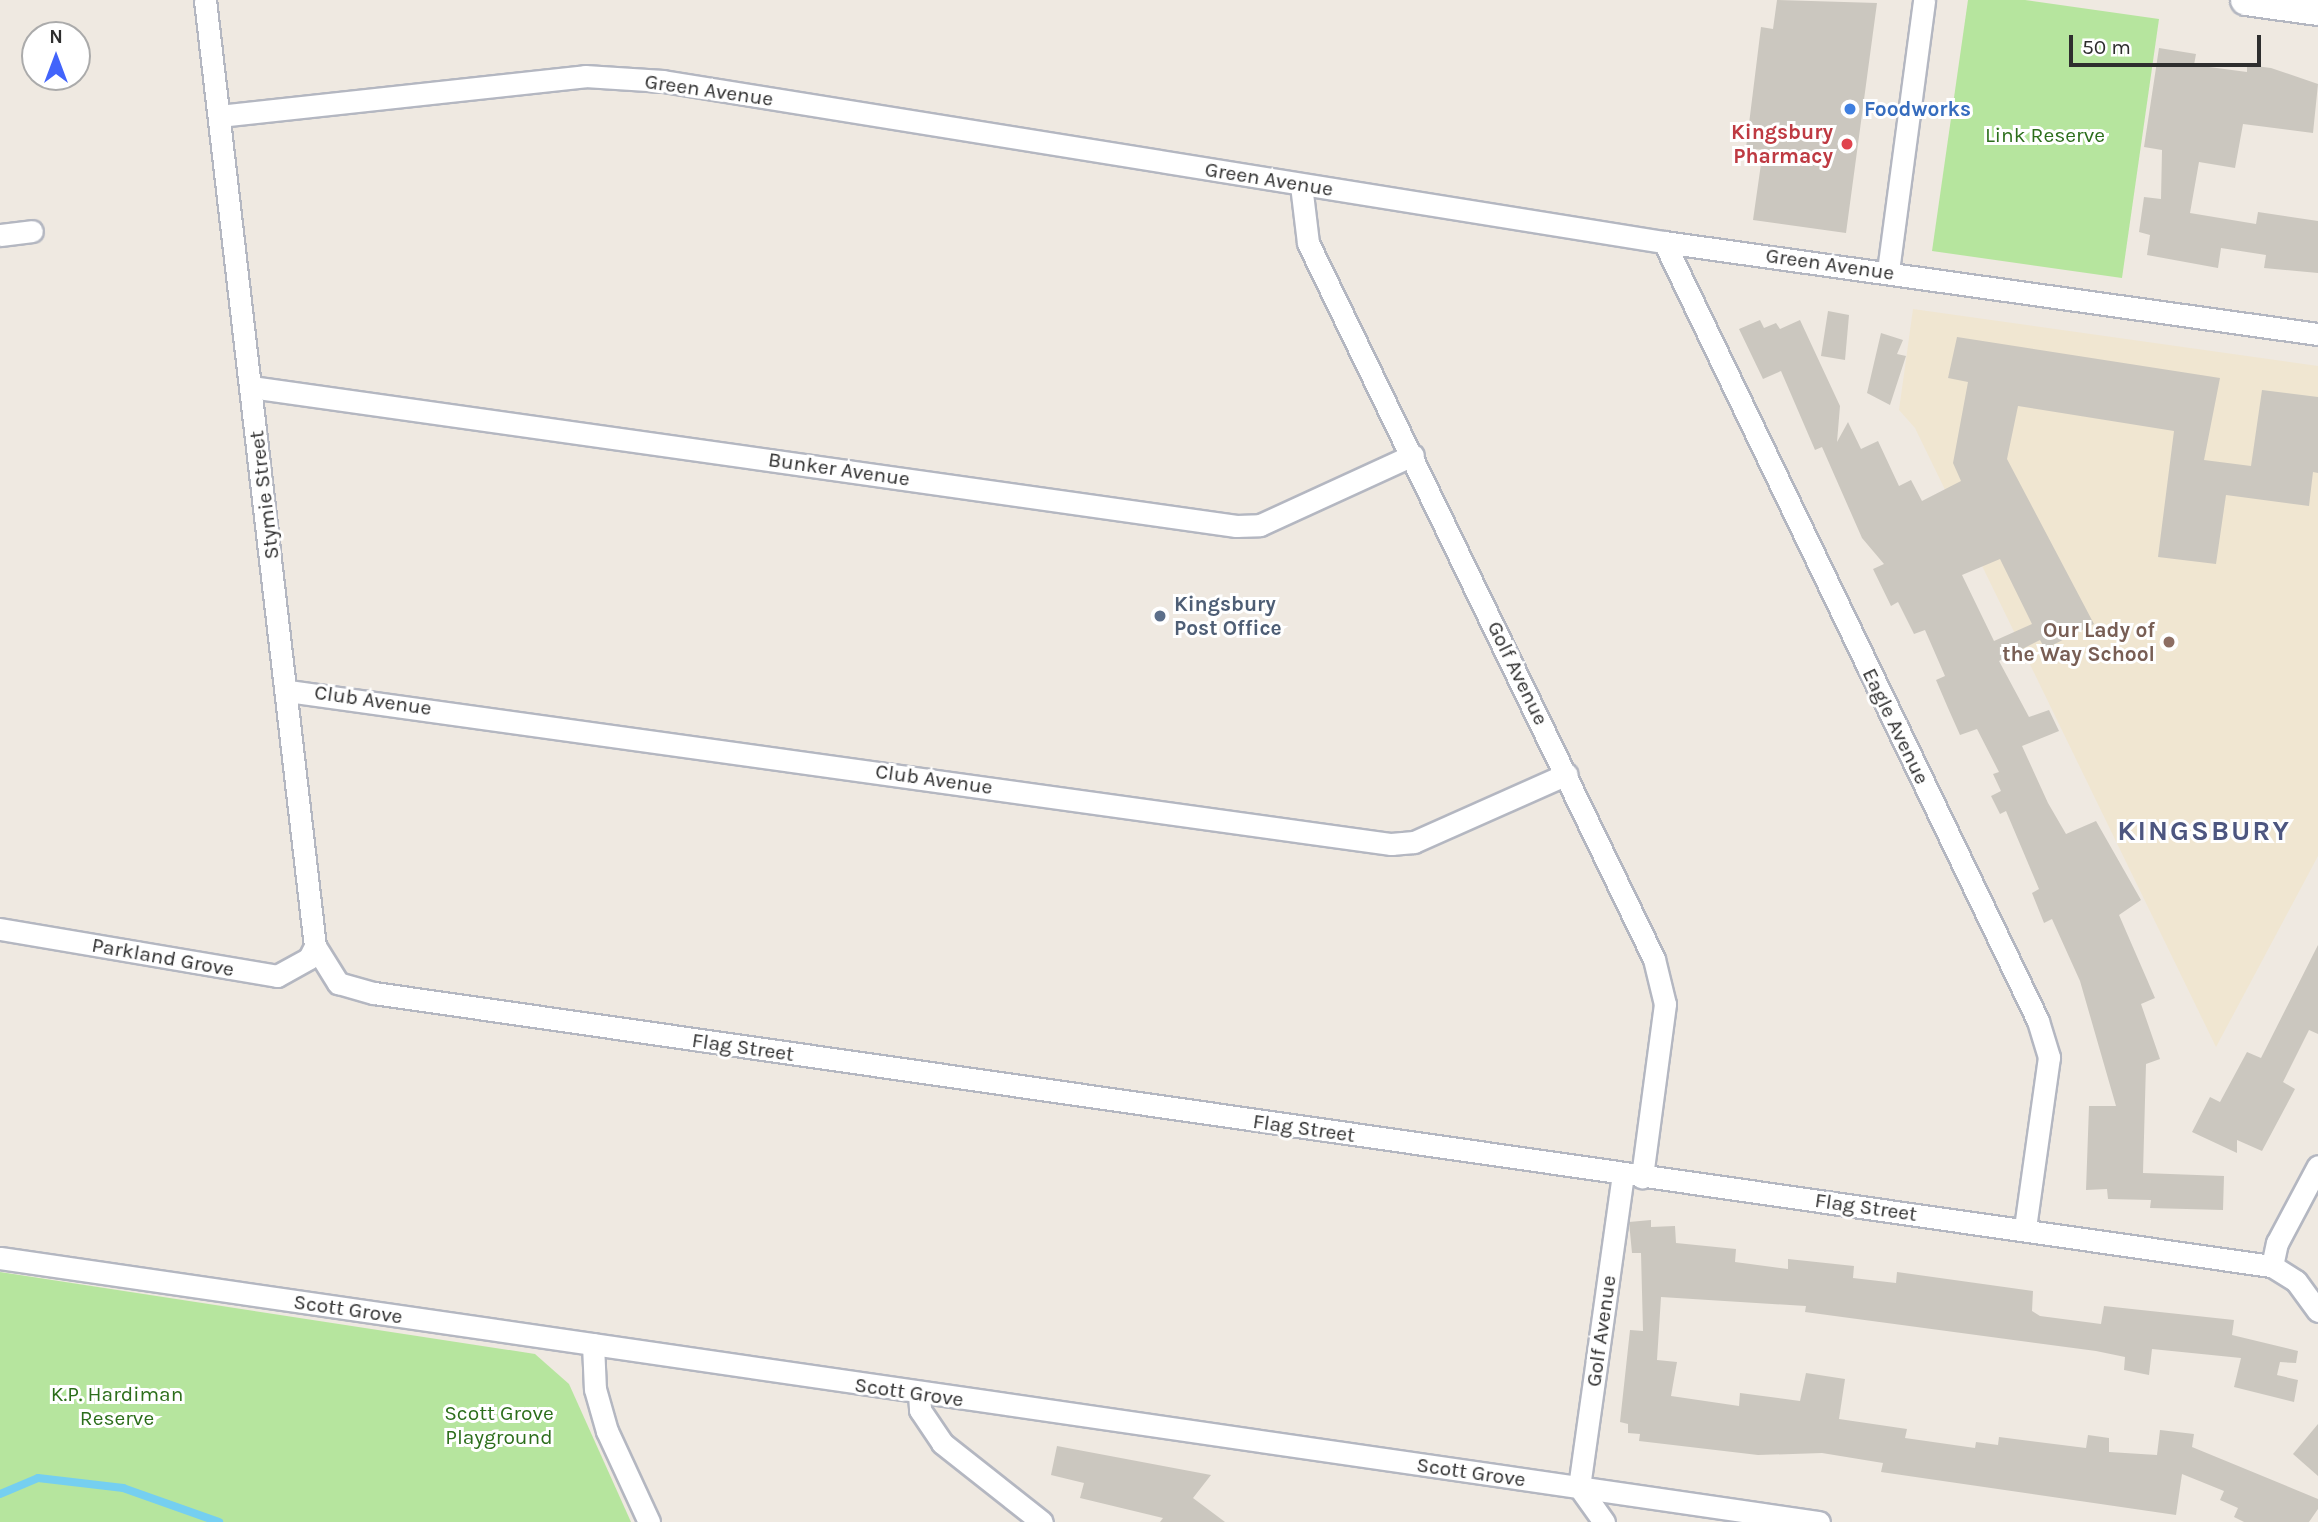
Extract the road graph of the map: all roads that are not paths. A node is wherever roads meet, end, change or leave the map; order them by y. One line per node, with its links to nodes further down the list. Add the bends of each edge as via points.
1 (205, 0): 5 (street, Stymie Street)
2 (1924, 0): 10 (street)
3 (2246, 0): 4 (main road)
4 (2318, 10)
5 (219, 116): 6 (street, Green Avenue, via 585,76 663,82); 12 (street, Stymie Street)
6 (1301, 185): 9 (street, Green Avenue); 13 (street, Golf Avenue, via 1308,243)
7 (32, 231): 8 (street)
8 (0, 235)
9 (1664, 242): 10 (street, Green Avenue); 21 (street, Eagle Avenue, via 2038,1021 2049,1057)
10 (1888, 271): 11 (street, Green Avenue)
11 (2318, 334)
12 (251, 387): 13 (street, Bunker Avenue, via 1236,526 1260,526); 14 (street, Stymie Street)
13 (1413, 455): 15 (street, Golf Avenue)
14 (288, 691): 15 (street, Club Avenue, via 1391,844 1414,842); 17 (street, Stymie Street)
15 (1567, 774): 20 (street, Golf Avenue, via 1654,959 1665,1004)
16 (0, 929): 17 (street, Parkland Grove, via 277,976 309,958)
17 (315, 946): 18 (street, Stymie Street)
18 (338, 983): 20 (street, Flag Street, via 388,995)
19 (2318, 1167): 23 (street, via 2277,1243)
20 (1632, 1175): 21 (street, Flag Street); 27 (street, Golf Avenue)
21 (2025, 1228): 23 (street, Flag Street)
22 (0, 1258): 25 (street, Scott Grove)
23 (2272, 1266): 24 (street, via 2295,1281)
24 (2318, 1311)
25 (593, 1344): 26 (street, Scott Grove); 28 (street, via 595,1389 607,1431)
26 (919, 1394): 27 (street, Scott Grove); 29 (street, via 920,1410 942,1443)
27 (1579, 1487): 30 (street); 31 (street, Scott Grove)
28 (649, 1522)
29 (1042, 1522)
30 (1604, 1522)
31 (1819, 1522)

